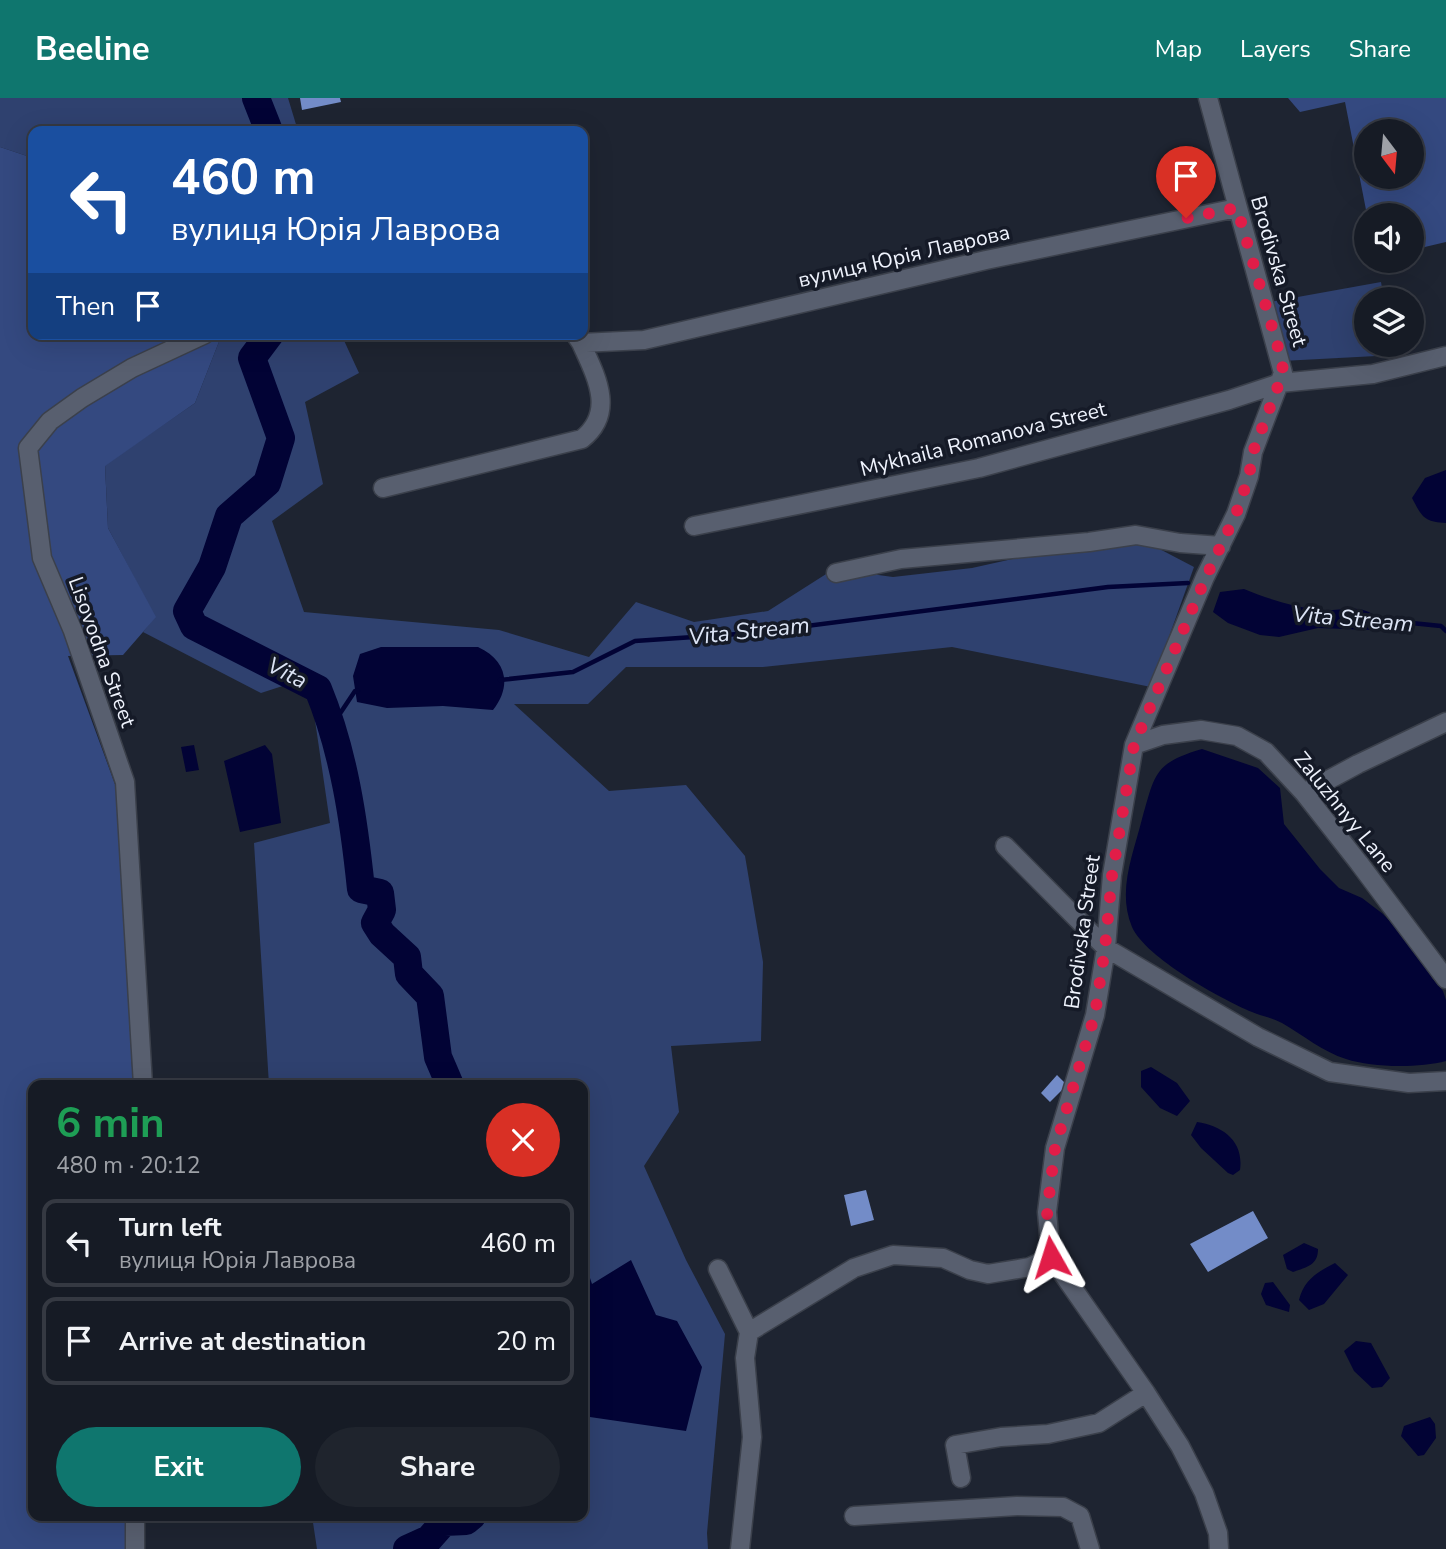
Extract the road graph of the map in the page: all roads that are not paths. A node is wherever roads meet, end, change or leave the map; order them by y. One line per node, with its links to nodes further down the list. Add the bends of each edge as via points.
1 (1208, 98): 2 (street, Brodivska Street)
2 (1237, 208): 3 (street, вулиця Юрія Лаврова, via 986,260 644,340); 7 (street, Brodivska Street, via 1282,361)
3 (588, 339)
4 (192, 340): 18 (street, Lisovodna Street, via 82,398 50,421 28,448 42,558 73,631 125,782)
5 (578, 340): 8 (street, вулиця Юрія Лаврова, via 601,399 597,423 582,439)
6 (1446, 356): 7 (street, Mykhaila Romanova Street, via 1373,374)
7 (1280, 383): 9 (street, Mykhaila Romanova Street, via 979,468); 10 (street, Brodivska Street)
8 (383, 488)
9 (694, 526)
10 (1221, 546): 11 (street, via 1136,535 901,559); 13 (street, Brodivska Street)
11 (836, 573)
12 (1446, 722): 14 (street)
13 (1134, 745): 14 (street, Zaluzhnyy Lane, via 1201,730 1237,736 1266,752); 16 (street, Brodivska Street)
14 (1304, 793): 17 (street, Zaluzhnyy Lane)
15 (1006, 846): 16 (street)
16 (1105, 948): 19 (street, via 1258,1037 1330,1072 1409,1083); 20 (street, Brodivska Street, via 1095,1014 1055,1148 1047,1212)
17 (1446, 979)
18 (143, 1080)
19 (1446, 1081)
20 (1051, 1257): 22 (street, via 1030,1267 988,1274 943,1258 893,1255 854,1268); 23 (street, Brodivska Street)
21 (718, 1269): 22 (street)
22 (749, 1332): 28 (street, via 745,1358 752,1437)
23 (1146, 1393): 24 (street, via 1099,1423 956,1445); 30 (street, Brodivska Street, via 1204,1493)
24 (961, 1478)
25 (854, 1516): 29 (street, via 1063,1507 1080,1516)
26 (135, 1521): 27 (street)
27 (135, 1549)
28 (740, 1549)
29 (1090, 1549)
30 (1219, 1549)

